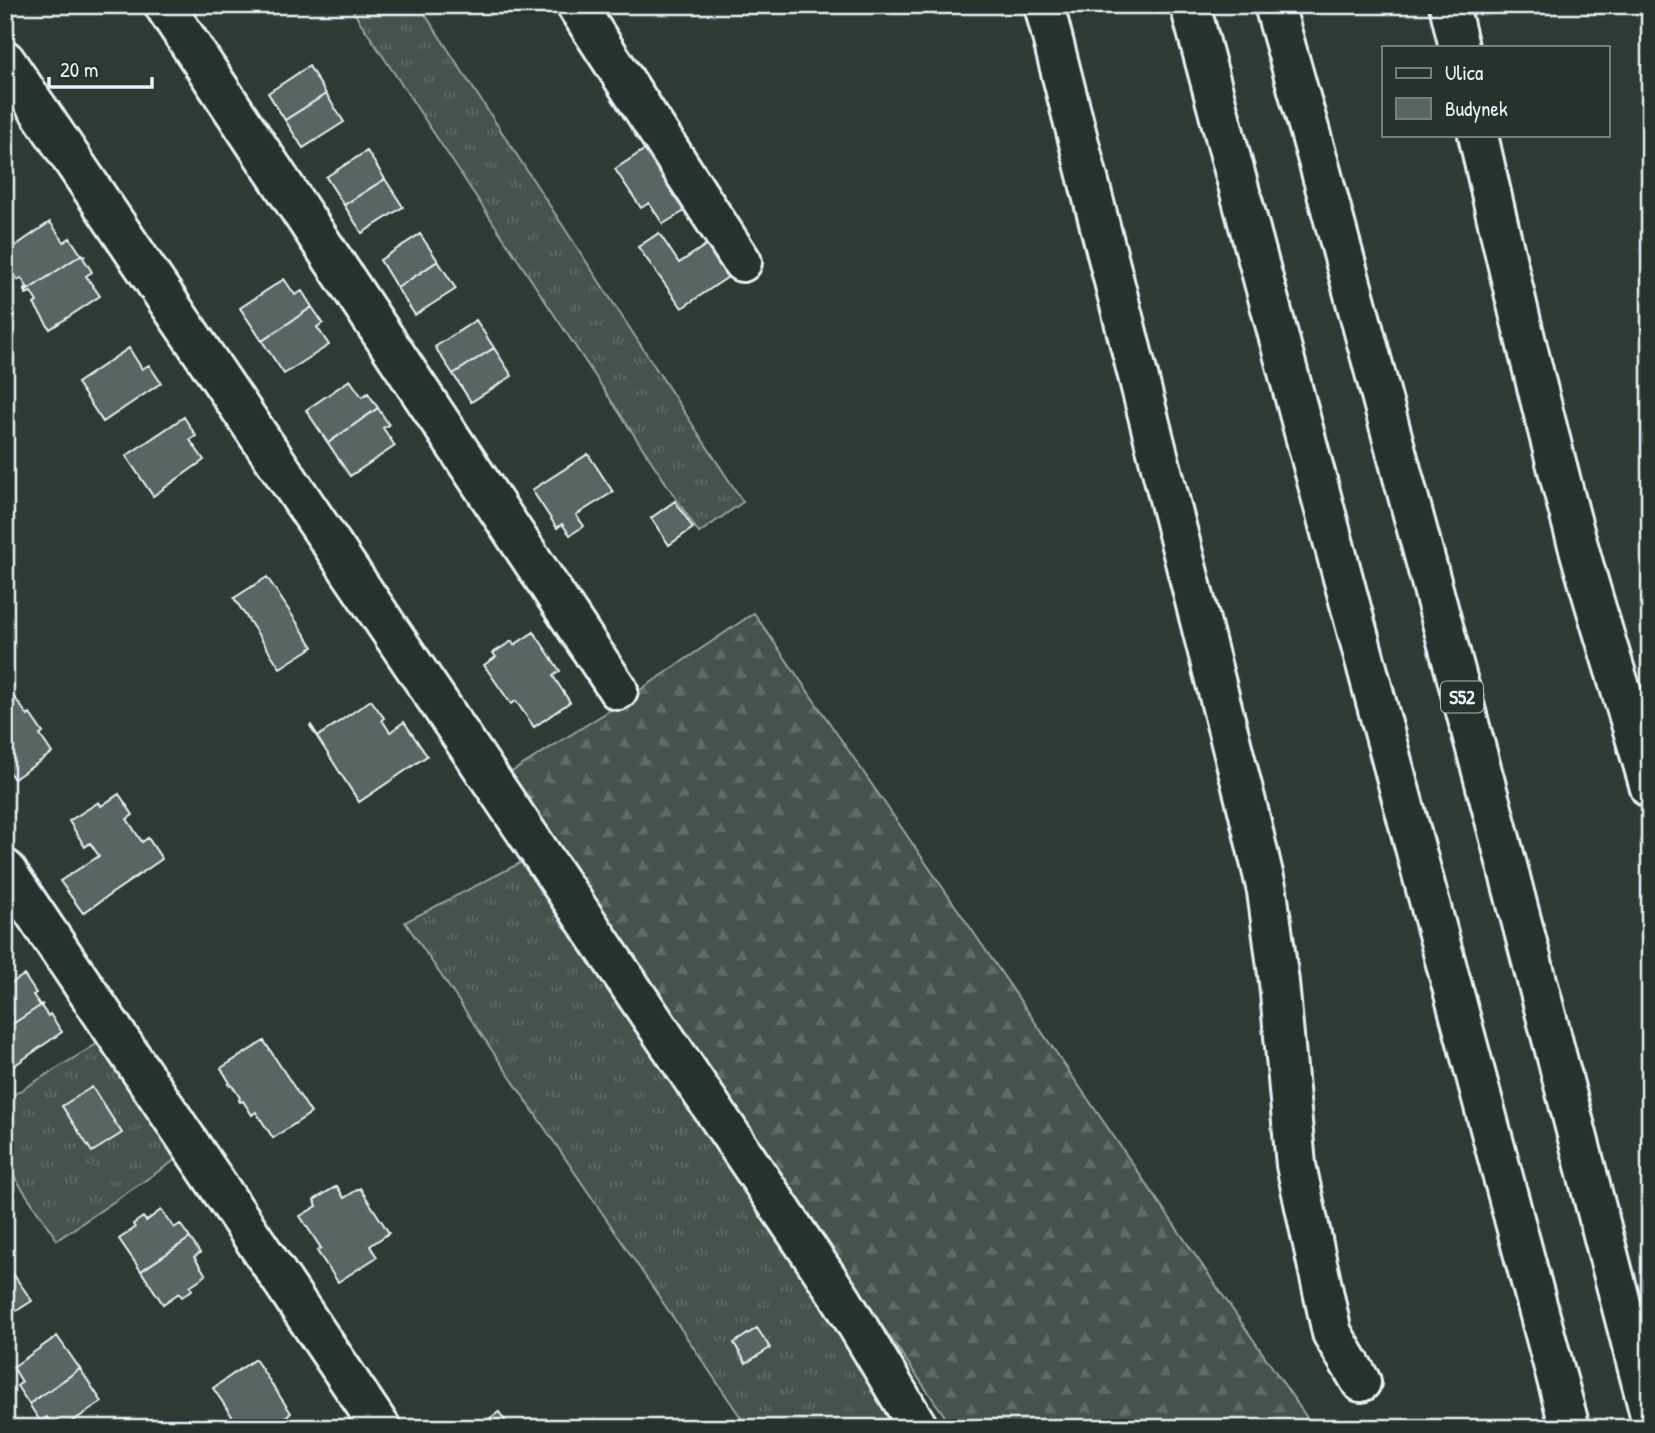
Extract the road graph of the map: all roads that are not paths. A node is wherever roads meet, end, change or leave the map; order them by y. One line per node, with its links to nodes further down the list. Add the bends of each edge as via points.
1 (164, 5): 11 (main road)
2 (576, 5): 10 (main road)
3 (1044, 5): 14 (main road, via 1267,891 1296,1165 1332,1333)
4 (1190, 5): 18 (main road)
5 (1275, 5): 15 (main road, S52)
6 (1449, 5): 7 (main road)
7 (1459, 46)
8 (5, 60): 16 (main road, via 842,1300)
9 (1478, 136): 12 (main road, via 1569,513)
10 (742, 262)
11 (618, 690)
12 (1650, 788)
13 (5, 869): 17 (main road)
14 (1361, 1381)
15 (1646, 1403)
16 (918, 1427)
17 (381, 1428)
18 (1570, 1428)

